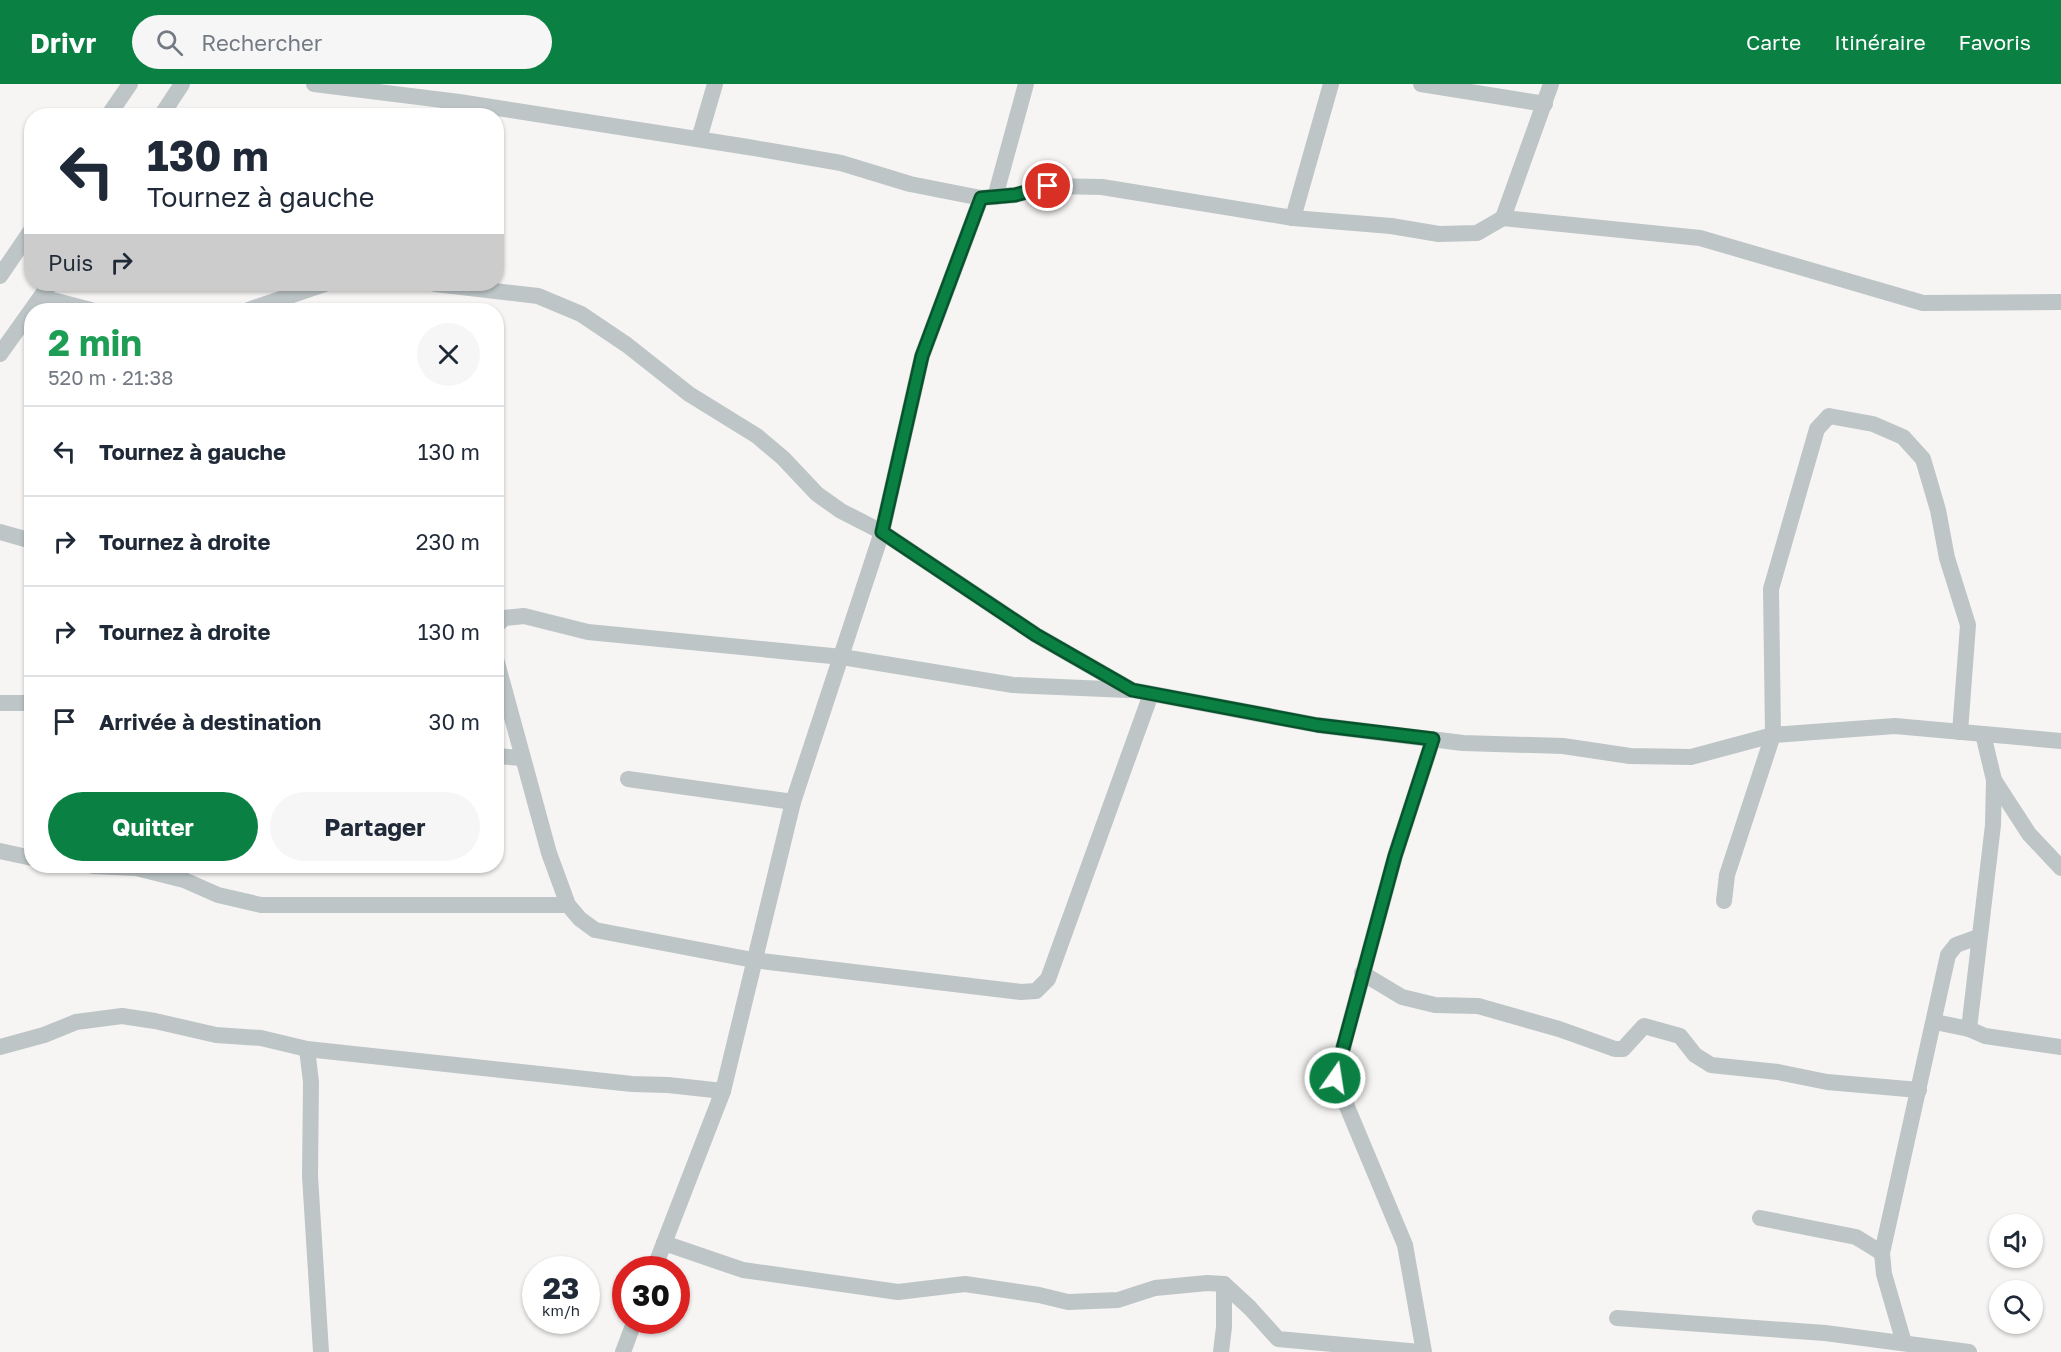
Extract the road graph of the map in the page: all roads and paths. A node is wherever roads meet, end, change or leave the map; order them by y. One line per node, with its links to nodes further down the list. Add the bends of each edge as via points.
1 (130, 84): 10 (street)
2 (182, 84): 11 (street)
3 (314, 84): 12 (street)
4 (715, 84): 14 (street)
5 (1026, 84): 15 (street)
6 (1332, 84): 16 (street)
7 (1421, 84): 9 (street)
8 (1551, 84): 9 (street)
9 (1545, 104): 17 (street)
10 (114, 108)
11 (167, 108)
12 (498, 108)
13 (504, 109): 14 (street)
14 (699, 139): 15 (street, via 841,163 910,184)
15 (988, 198): 16 (street, via 1048,186 1102,187); 29 (street, via 922,356)
16 (1293, 218): 17 (street, via 1440,234 1477,233)
17 (1503, 218): 23 (street, via 1700,238 1923,303)
18 (24, 241): 19 (street)
19 (0, 276)
20 (47, 291): 24 (street)
21 (304, 291): 25 (street)
22 (495, 291): 29 (street, via 538,296 581,314 689,394 757,436 817,494)
23 (2061, 302)
24 (75, 303)
25 (269, 303)
26 (24, 320): 27 (street)
27 (0, 354)
28 (0, 532): 30 (street)
29 (882, 532): 32 (street); 34 (street, via 1036,635)
30 (24, 538)
31 (504, 618): 32 (street, via 524,616 588,632)
32 (842, 657): 34 (street, via 1013,685); 47 (street)
33 (504, 689): 44 (street)
34 (1132, 690): 35 (street)
35 (1151, 694): 41 (street, via 1317,725); 55 (street, via 1048,979 1036,991)
36 (0, 703): 37 (street)
37 (24, 703)
38 (1960, 732): 39 (street); 40 (street, via 1895,726); 40 (street, via 1968,625 1923,459 1904,437 1873,424 1828,416 1817,429 1771,589)
39 (1983, 734): 42 (street); 46 (street)
40 (1773, 735): 41 (street, via 1691,757 1630,756 1563,746); 52 (street, via 1727,875)
41 (1433, 739): 56 (street)
42 (2061, 741)
43 (504, 757): 44 (street)
44 (522, 758): 53 (street)
45 (628, 779): 47 (street)
46 (1994, 780): 50 (street, via 2029,834); 54 (street, via 1993,825)
47 (793, 802): 55 (street)
48 (0, 851): 49 (street)
49 (24, 856)
50 (2061, 868)
51 (156, 873): 53 (street, via 261,905)
52 (1724, 901)
53 (568, 905): 55 (street, via 595,930)
54 (1978, 937): 57 (street, via 1956,945 1948,955); 58 (street)
55 (753, 960): 63 (street)
56 (1362, 973): 62 (street, via 1402,998 1435,1005 1478,1006 1615,1049 1623,1049 1644,1026 1680,1036 1695,1055 1711,1065 1827,1082); 76 (street, via 1335,1078 1405,1245)
57 (1935, 1022): 58 (street); 62 (street)
58 (1968, 1029): 60 (street, via 1985,1036)
59 (0, 1047): 61 (street, via 76,1022 122,1016)
60 (2061, 1047)
61 (307, 1049): 63 (street); 72 (street)
62 (1919, 1090): 66 (street)
63 (723, 1091): 65 (street)
64 (1760, 1218): 66 (street, via 1856,1237)
65 (664, 1243): 67 (street); 68 (street, via 743,1270 898,1292 965,1284 1068,1302 1118,1300 1155,1288)
66 (1882, 1252): 71 (street, via 1884,1274)
67 (659, 1256)
68 (1224, 1284): 74 (street); 75 (street, via 1278,1339)
69 (1617, 1318): 71 (street)
70 (630, 1334): 73 (street)
71 (1904, 1343): 77 (street)
72 (321, 1352)
73 (623, 1352)
74 (1221, 1352)
75 (1420, 1352)
76 (1424, 1352)
77 (1969, 1352)

